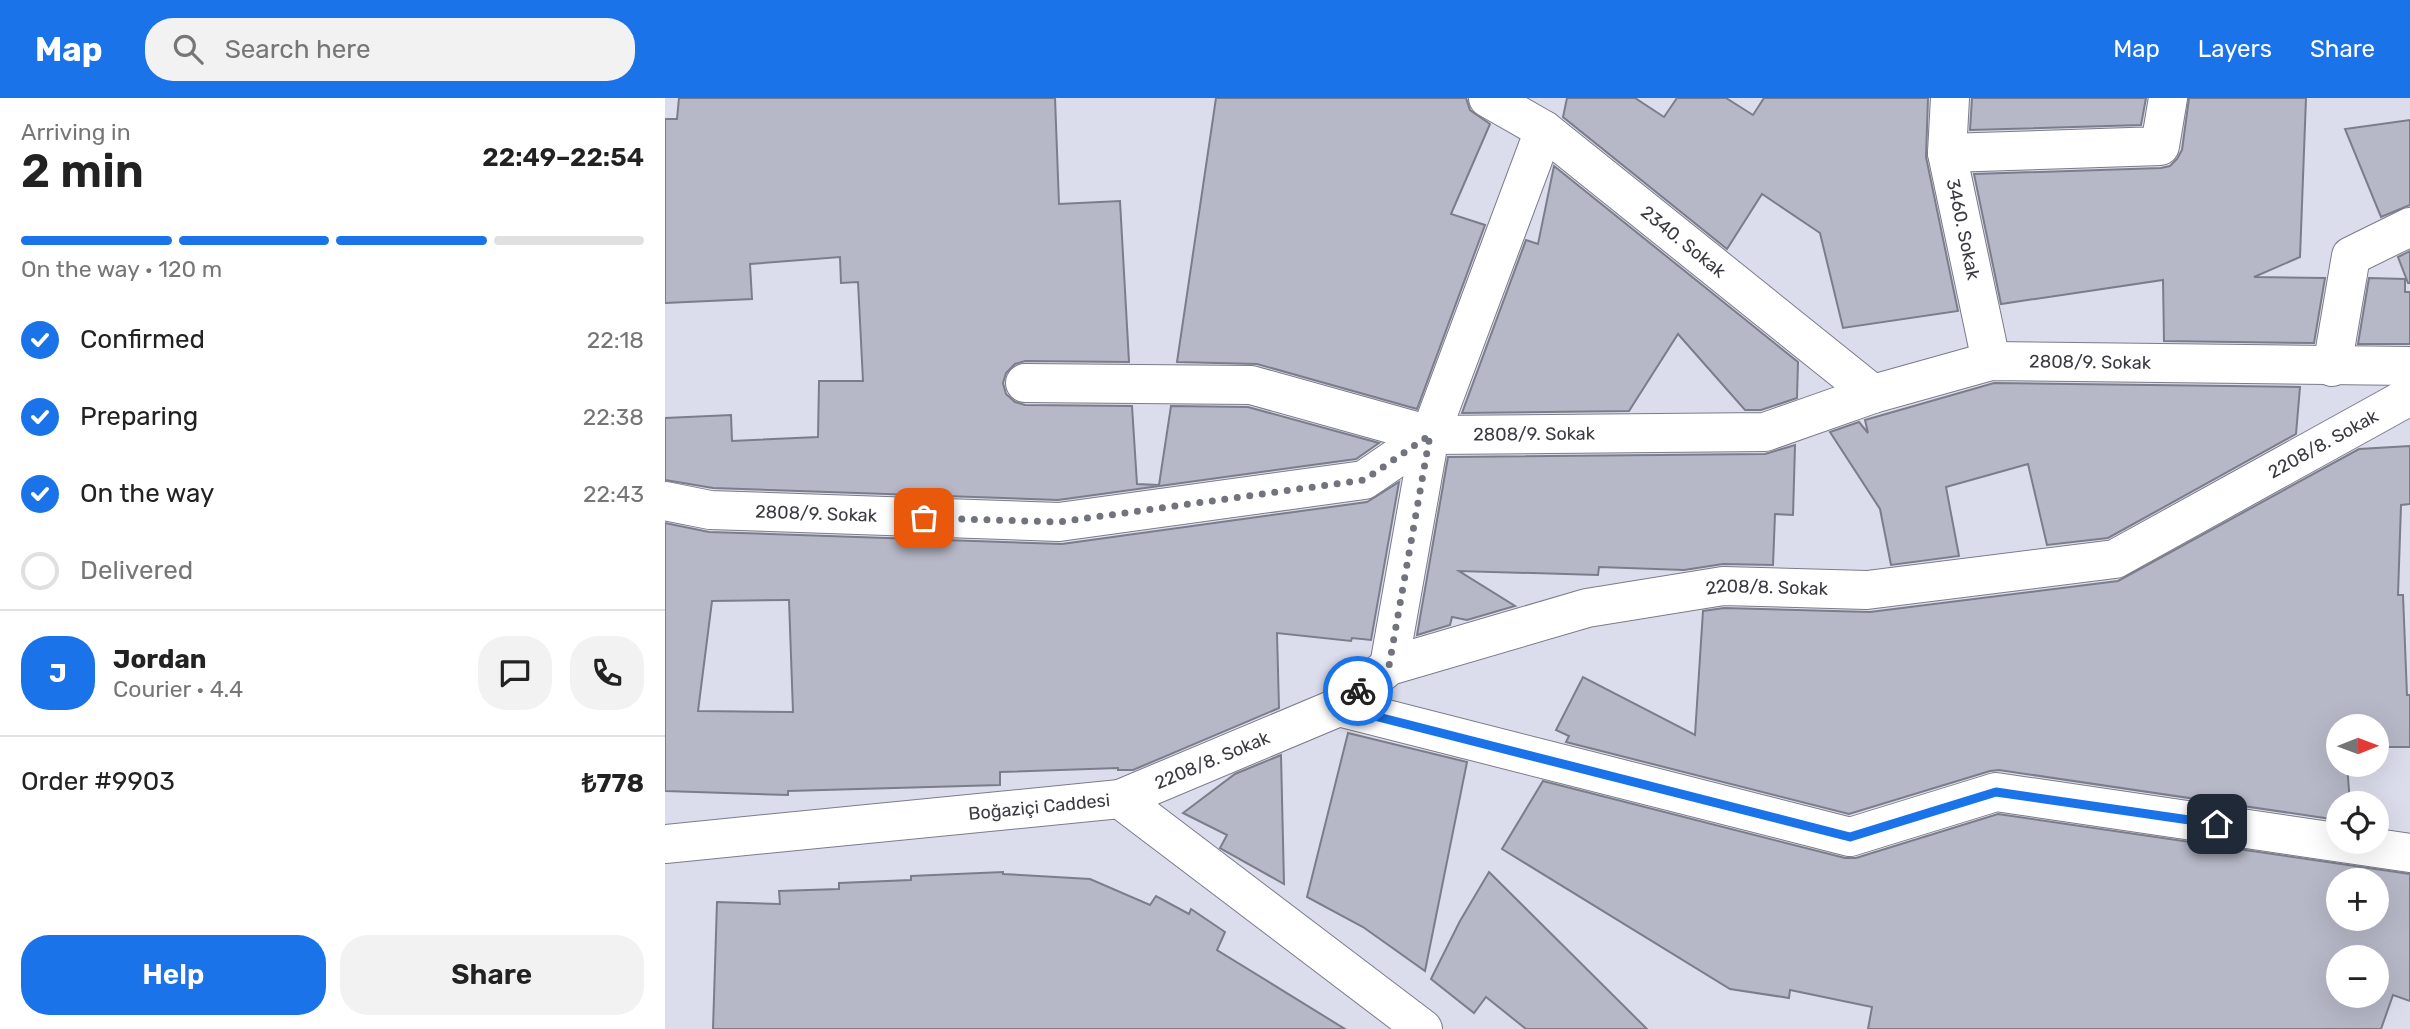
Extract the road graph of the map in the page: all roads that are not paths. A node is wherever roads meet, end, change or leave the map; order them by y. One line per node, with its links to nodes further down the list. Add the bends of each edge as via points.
1 (1488, 98): 4 (street, 2340. Sokak)
2 (1950, 98): 5 (street, 3460. Sokak)
3 (2168, 98): 5 (street, via 2160,146)
4 (1544, 130): 11 (street, 2340. Sokak); 13 (street)
5 (1947, 153): 7 (street, 3460. Sokak)
6 (2410, 227): 9 (street, via 2351,256)
7 (1991, 361): 9 (street, 2808/9. Sokak); 11 (street, 2808/9. Sokak)
8 (2410, 366): 9 (street, 2808/9. Sokak)
9 (2332, 367)
10 (1025, 383): 13 (street, via 1251,386)
11 (1873, 394): 13 (street, 2808/9. Sokak, via 1765,432)
12 (2410, 396): 15 (street, 2208/8. Sokak, via 2115,559 1867,590 1723,586 1587,608)
13 (1430, 435): 14 (street, 2808/9. Sokak, via 1364,480 1059,522 710,510); 15 (street)
14 (665, 501)
15 (1389, 666): 16 (street, 2208/8. Sokak)
16 (1339, 707): 17 (street, 2208/8. Sokak); 19 (street, via 1850,837 1996,792)
17 (1120, 799): 18 (street, Boğaziçi Caddesi); 20 (street, Boğaziçi Caddesi)
18 (665, 844)
19 (2410, 853)
20 (1423, 1029)

